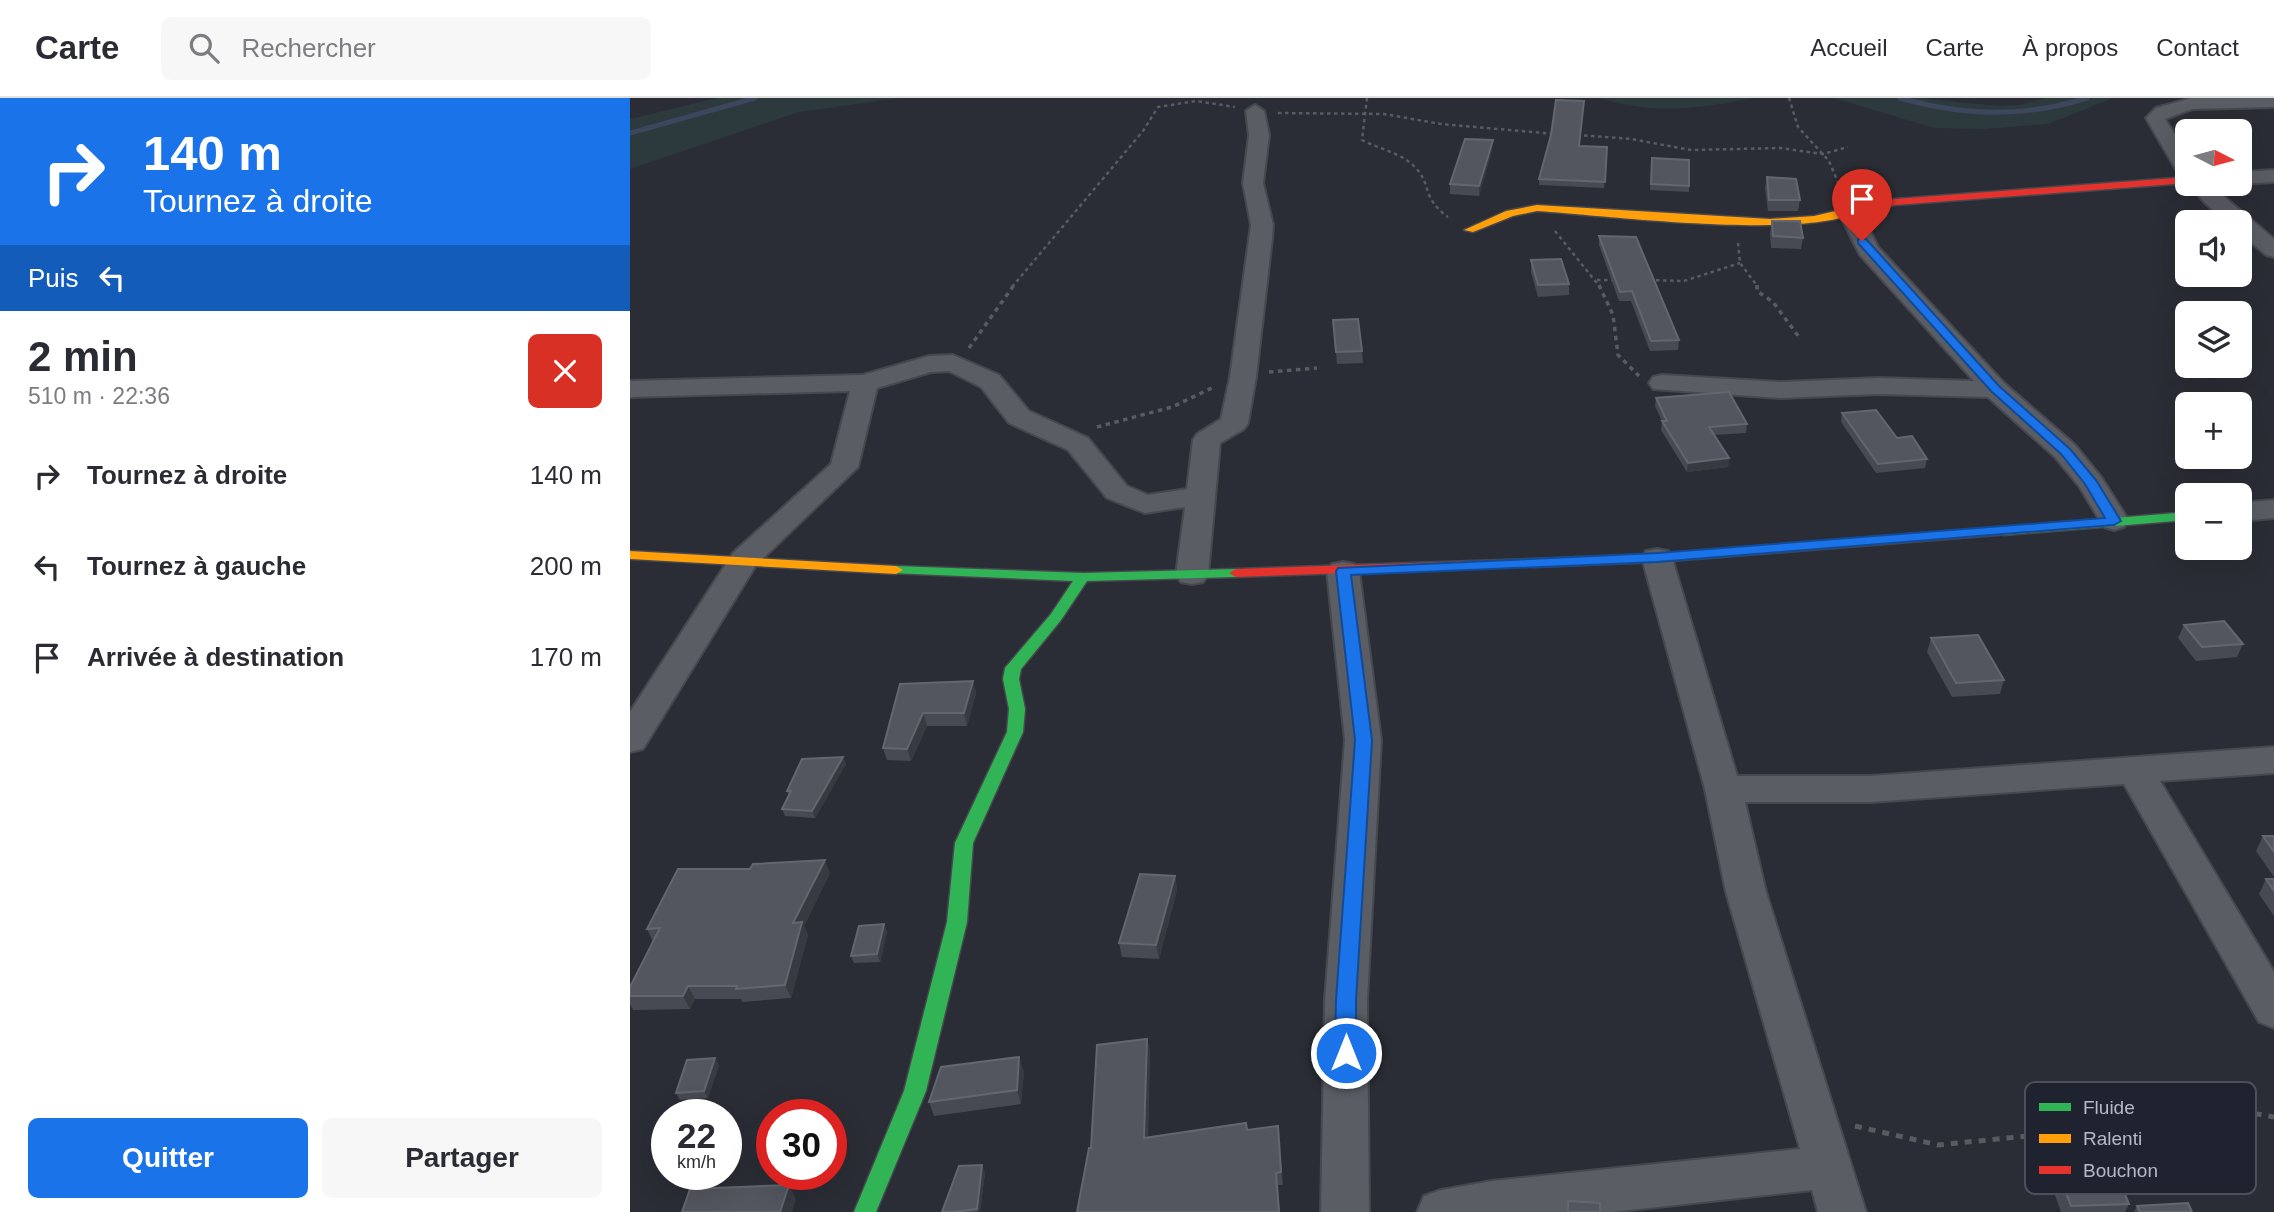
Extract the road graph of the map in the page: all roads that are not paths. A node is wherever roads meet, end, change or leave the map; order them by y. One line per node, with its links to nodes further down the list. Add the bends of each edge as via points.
1 (2274, 101): 3 (street, via 2177,104 2160,110 2155,118)
2 (1255, 111): 15 (street, via 1259,135 1253,183 1262,225 1243,377 1234,423 1208,440)
3 (2175, 153)
4 (2274, 176): 5 (street)
5 (2252, 177)
6 (2175, 181): 8 (street, via 1895,202)
7 (2208, 196): 10 (street)
8 (1849, 211): 9 (street, via 1819,220 1765,222 1537,208 1510,213); 14 (street, via 1868,250)
9 (1469, 230)
10 (2274, 250)
11 (865, 383): 13 (street); 15 (street, via 929,364 953,363 990,381 1018,417 1078,444 1117,492 1144,503); 22 (street, via 844,467)
12 (1662, 383): 14 (street, via 1781,390 1878,386)
13 (630, 389)
14 (1995, 389): 19 (street, via 2066,452)
15 (1199, 496): 24 (street)
16 (2274, 509): 17 (street)
17 (2252, 511)
18 (2175, 517): 19 (street)
19 (2114, 521): 21 (street)
20 (630, 555): 22 (street)
21 (1657, 558): 23 (street); 29 (street)
22 (744, 561): 25 (street); 26 (street)
23 (1343, 571): 24 (street); 33 (street, via 1363,740 1346,1000)
24 (1192, 575): 25 (street)
25 (1083, 577): 32 (street, via 1013,668 1014,732 964,843 957,922 915,1091)
26 (630, 740)
27 (2274, 760): 28 (street)
28 (2135, 771): 29 (street, via 1871,789); 30 (street)
29 (1723, 789): 31 (street, via 1746,892)
30 (2274, 1010)
31 (1829, 1167): 34 (street, via 1505,1201); 35 (street)
32 (865, 1212)
33 (1345, 1212)
34 (1441, 1212)
35 (1842, 1212)

